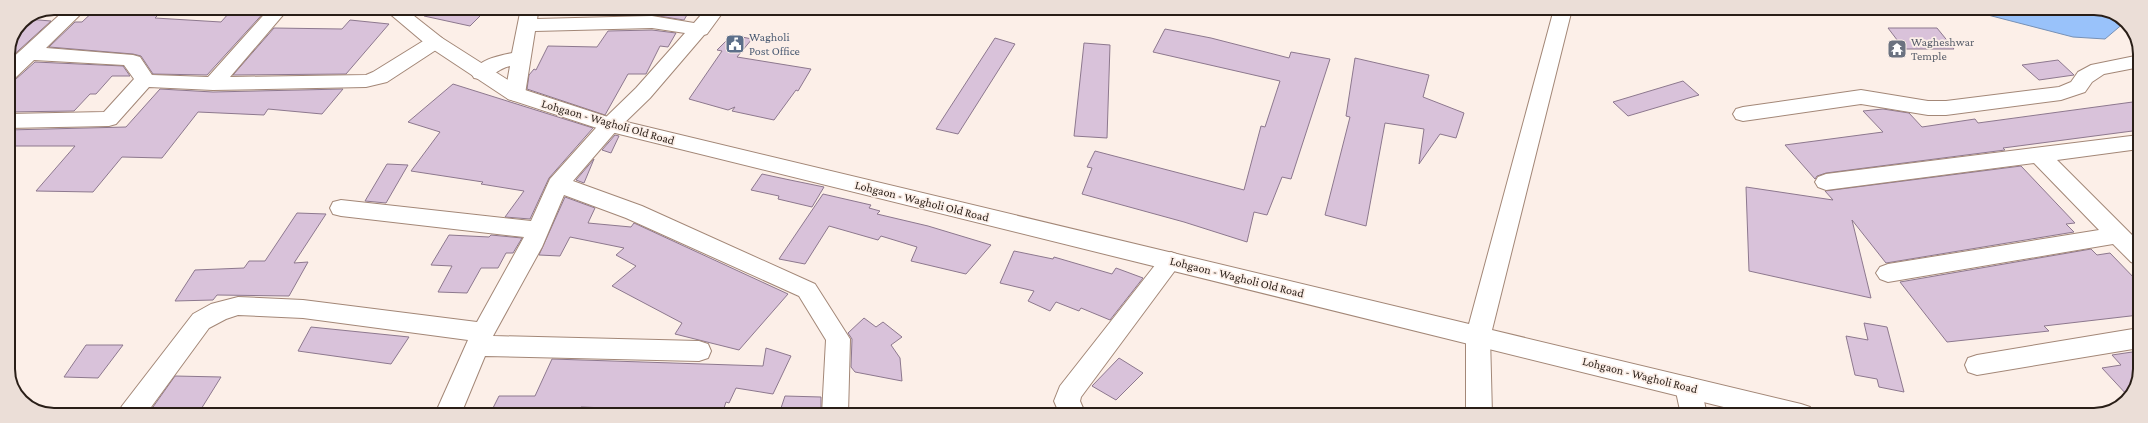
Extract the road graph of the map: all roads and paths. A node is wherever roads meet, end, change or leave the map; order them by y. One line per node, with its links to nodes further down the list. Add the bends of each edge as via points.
1 (70, 15): 9 (street)
2 (274, 15): 15 (street)
3 (401, 15): 8 (street, Lohgaon - Wagholi Old Road)
4 (712, 15): 7 (street)
5 (1561, 15): 30 (street)
6 (529, 17): 7 (street, via 652,22); 10 (street)
7 (700, 30): 19 (street)
8 (434, 42): 13 (street, Lohgaon - Wagholi Old Road); 15 (street, via 380,77 366,81)
9 (28, 53): 12 (street); 14 (street, via 124,59 133,62)
10 (521, 58): 13 (street, via 498,62); 16 (street)
11 (2133, 62): 17 (street, via 2098,69 2085,77 2078,87 2054,94 1946,108 1928,108 1876,98 1846,98)
12 (15, 66)
13 (481, 73): 16 (street, Lohgaon - Wagholi Old Road)
14 (144, 80): 15 (street); 18 (street, via 109,119)
15 (213, 84)
16 (515, 94): 19 (street, Lohgaon - Wagholi Old Road)
17 (1742, 114)
18 (15, 121)
19 (610, 124): 23 (street); 28 (street, Lohgaon - Wagholi Old Road)
20 (2133, 143): 21 (street)
21 (2039, 155): 22 (street); 26 (street)
22 (1826, 182)
23 (558, 184): 25 (street); 38 (street, via 634,212 807,290 838,339)
24 (341, 208): 25 (street)
25 (538, 230): 31 (street)
26 (2118, 235): 27 (street); 29 (street)
27 (2133, 250)
28 (1171, 261): 30 (street, Lohgaon - Wagholi Old Road); 39 (street, via 1070,393 1068,401)
29 (1888, 272)
30 (1478, 336): 35 (street, Lohgaon - Wagholi Road); 40 (street)
31 (480, 339): 33 (street); 36 (street, via 303,309 238,306 218,311 201,321); 37 (street)
32 (2133, 339): 34 (street)
33 (698, 351)
34 (1977, 366)
35 (1688, 387): 41 (street); 42 (street, Lohgaon - Wagholi Road)
36 (136, 408)
37 (451, 408)
38 (836, 408)
39 (1070, 408)
40 (1479, 408)
41 (1692, 408)
42 (1773, 408)

